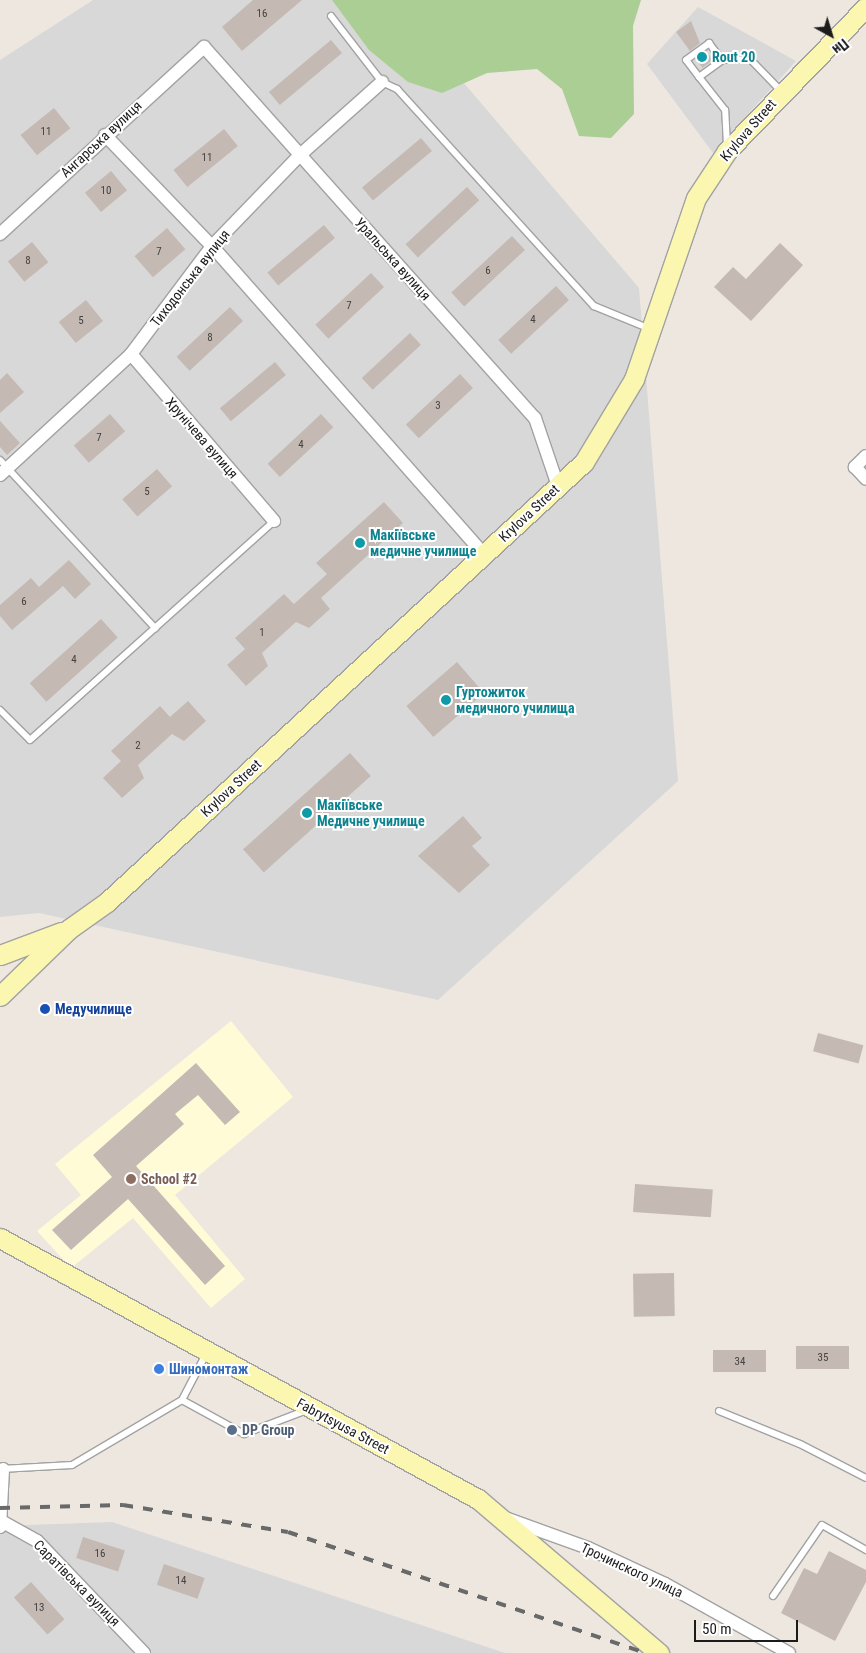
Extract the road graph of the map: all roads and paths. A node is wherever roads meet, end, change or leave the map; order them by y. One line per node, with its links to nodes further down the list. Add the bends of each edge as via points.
1 (866, 7): 7 (main road, Krylova Street)
2 (331, 16): 6 (lane)
3 (204, 47): 8 (street, Ангарська вулиця); 10 (street, Уральська вулиця)
4 (722, 60): 5 (lane); 5 (lane, via 709,43 686,60); 7 (lane, via 751,60)
5 (699, 77): 9 (lane, via 725,110)
6 (382, 82): 10 (street, Тиходонська вулиця); 13 (lane, via 396,89 594,306)
7 (782, 92): 9 (main road, Krylova Street)
8 (105, 135): 11 (street, Ангарська вулиця); 12 (street)
9 (727, 152): 13 (main road, Krylova Street, via 696,198)
10 (300, 155): 12 (street, Тиходонська вулиця); 18 (street, Уральська вулиця, via 535,418)
11 (0, 234)
12 (212, 246): 14 (street, Тиходонська вулиця); 20 (street)
13 (651, 330): 18 (main road, Krylova Street, via 634,379 584,462)
14 (131, 354): 16 (street, Тиходонська вулиця); 19 (street, Хрунічева вулиця)
15 (866, 456): 17 (street, via 855,467)
16 (3, 468): 21 (lane)
17 (866, 478)
18 (558, 486): 20 (main road, Krylova Street)
19 (274, 521): 21 (lane)
20 (484, 554): 23 (main road, Krylova Street, via 107,902)
21 (155, 628): 22 (lane, via 30,740)
22 (0, 710)
23 (69, 928): 24 (main road); 25 (main road)
24 (0, 955)
25 (1, 990)
26 (0, 1238): 27 (main road, Fabrytsyusa Street)
27 (206, 1353): 28 (lane); 29 (main road, Fabrytsyusa Street)
28 (182, 1400): 29 (lane, via 244,1434); 31 (lane, via 72,1465)
29 (311, 1409): 33 (main road, Fabrytsyusa Street, via 478,1499)
30 (718, 1411): 32 (lane, via 800,1444)
31 (2, 1469): 34 (street)
32 (866, 1478)
33 (497, 1514): 38 (main road, Fabrytsyusa Street); 39 (street, Трочинского улица, via 588,1548 656,1580)
34 (2, 1524): 37 (street, Саратівська вулиця, via 37,1540)
35 (866, 1550): 36 (lane, via 822,1525)
36 (773, 1596)
37 (144, 1653)
38 (659, 1653)
39 (789, 1653)

